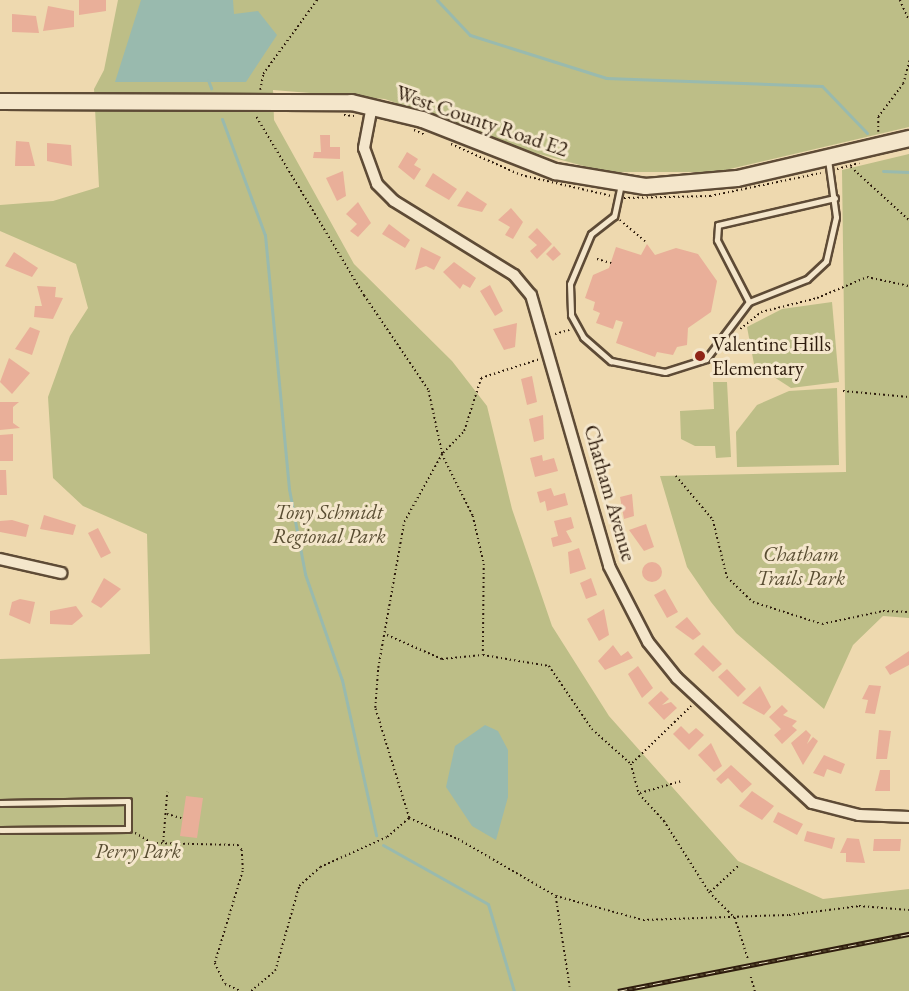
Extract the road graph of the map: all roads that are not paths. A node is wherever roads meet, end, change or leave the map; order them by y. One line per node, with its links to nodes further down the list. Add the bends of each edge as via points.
1 (0, 101): 2 (street, West County Road E2, via 295,99)
2 (372, 106): 5 (street, West County Road E2, via 422,119 555,171); 11 (street, Chatham Avenue, via 364,148 377,184 393,201 514,275 537,308 620,591 648,642 699,699 812,803 844,813)
3 (909, 138): 4 (street, West County Road E2)
4 (828, 158): 5 (street, West County Road E2, via 708,183); 6 (lane)
5 (621, 184): 7 (lane, via 614,216 591,234 570,284 571,315 595,351 647,372 693,366 717,352)
6 (835, 198): 7 (lane, via 833,246 819,270); 7 (lane, via 718,225 718,242)
7 (749, 302)
8 (0, 559): 9 (street)
9 (61, 573)
10 (0, 803): 12 (lane, via 128,801 128,829)
11 (909, 817)
12 (0, 830)

